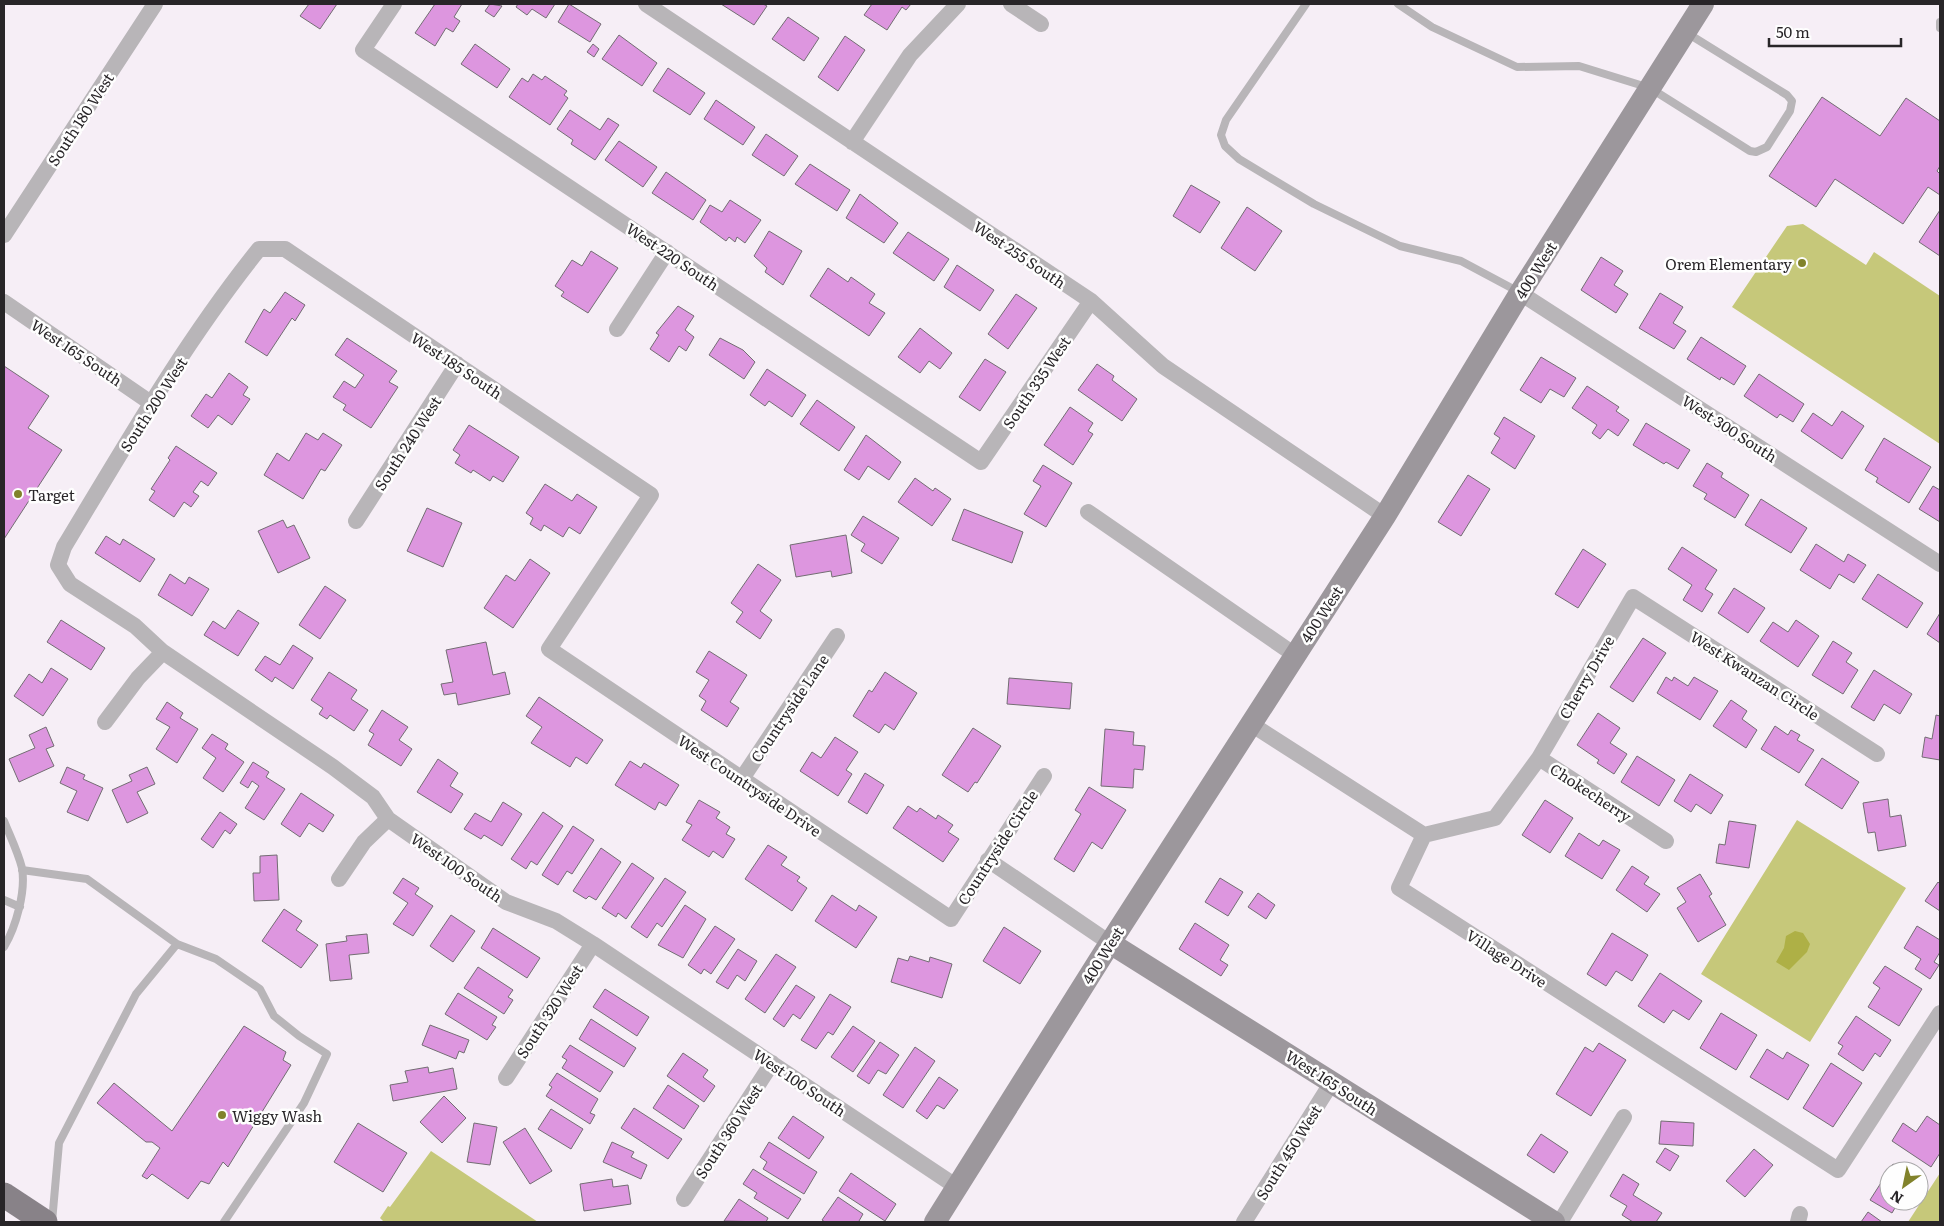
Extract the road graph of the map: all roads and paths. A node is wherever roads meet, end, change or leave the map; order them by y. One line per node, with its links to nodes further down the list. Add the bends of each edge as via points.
1 (155, 4): 15 (street, South 180 West)
2 (394, 4): 17 (street, West 220 South, via 363,50)
3 (646, 4): 14 (street, West 255 South)
4 (958, 4): 14 (street, via 910,55)
5 (1011, 4): 10 (street)
6 (1306, 4): 18 (lane, via 1226,120 1221,135 1225,146 1239,158 1323,208 1400,246 1461,261)
7 (1398, 4): 13 (lane, via 1432,27 1517,66 1579,66)
8 (1703, 4): 12 (main road, 400 West)
9 (1940, 22): 11 (lane)
10 (1042, 24)
11 (1940, 28)
12 (1685, 32): 13 (main road, 400 West); 13 (lane, via 1787,95 1792,102 1790,111 1767,146 1756,152)
13 (1650, 88): 18 (main road, 400 West)
14 (852, 142): 19 (street, West 255 South)
15 (4, 235)
16 (259, 249): 22 (street, West 185 South, via 285,249); 23 (street, South 200 West)
17 (668, 252): 21 (street); 24 (street, West 220 South)
18 (1520, 292): 26 (main road, 400 West); 28 (street, West 300 South)
19 (1090, 301): 24 (street, South 335 West); 26 (street, West 255 South, via 1163,366)
20 (4, 302): 23 (street, West 165 South)
21 (617, 329)
22 (457, 364): 27 (street, South 240 West); 32 (street, West 185 South, via 651,495)
23 (151, 403): 29 (street, South 200 West, via 64,547)
24 (981, 462)
25 (1088, 512): 34 (street)
26 (1385, 516): 34 (main road, 400 West)
27 (356, 521)
28 (1940, 564)
29 (58, 565): 33 (street, West 100 South, via 70,584 135,626)
30 (1633, 597): 37 (street, West Kwanzan Circle); 38 (street, Cherry Drive)
31 (837, 636): 40 (street, Countryside Lane)
32 (550, 649): 40 (street, West Countryside Drive)
33 (163, 652): 35 (street, via 138,678); 41 (street, West 100 South, via 333,767 373,797)
34 (1295, 655): 36 (main road, 400 West)
35 (106, 722)
36 (1251, 724): 43 (street); 51 (main road, 400 West)
37 (1876, 754)
38 (1539, 758): 43 (street, Chokecherry, via 1495,818); 44 (street, Chokecherry)
39 (1044, 776): 45 (street, Countryside Circle)
40 (741, 780): 50 (street, West Countryside Drive)
41 (388, 819): 47 (street, via 364,842); 53 (street, West 100 South, via 506,902 556,922)
42 (4, 821): 46 (lane)
43 (1424, 835): 55 (street, Village Drive, via 1398,888 1838,1170)
44 (1666, 841)
45 (988, 860): 50 (street, Countryside Circle); 51 (street)
46 (22, 870): 49 (lane); 52 (lane, via 86,879)
47 (339, 879)
48 (4, 900): 49 (lane)
49 (20, 907): 54 (lane)
50 (950, 919)
51 (1110, 943): 58 (main road, West 165 South); 60 (main road, 400 West)
52 (177, 944): 64 (lane, via 136,994 59,1143); 65 (lane, via 216,959 260,989 274,1016 327,1054 304,1103)
53 (593, 944): 56 (street, West 100 South); 57 (street, South 320 West)
54 (4, 947)
55 (1940, 1013)
56 (772, 1063): 60 (street, West 100 South); 62 (street, South 360 West)
57 (506, 1078)
58 (1332, 1082): 67 (street, South 450 West); 68 (main road, West 165 South)
59 (1624, 1117): 69 (street)
60 (957, 1187): 66 (main road, 400 West)
61 (4, 1195): 63 (main road)
62 (684, 1199)
63 (45, 1222)
64 (52, 1222)
65 (224, 1222)
66 (935, 1222)
67 (1244, 1222)
68 (1554, 1222)
69 (1560, 1222)

